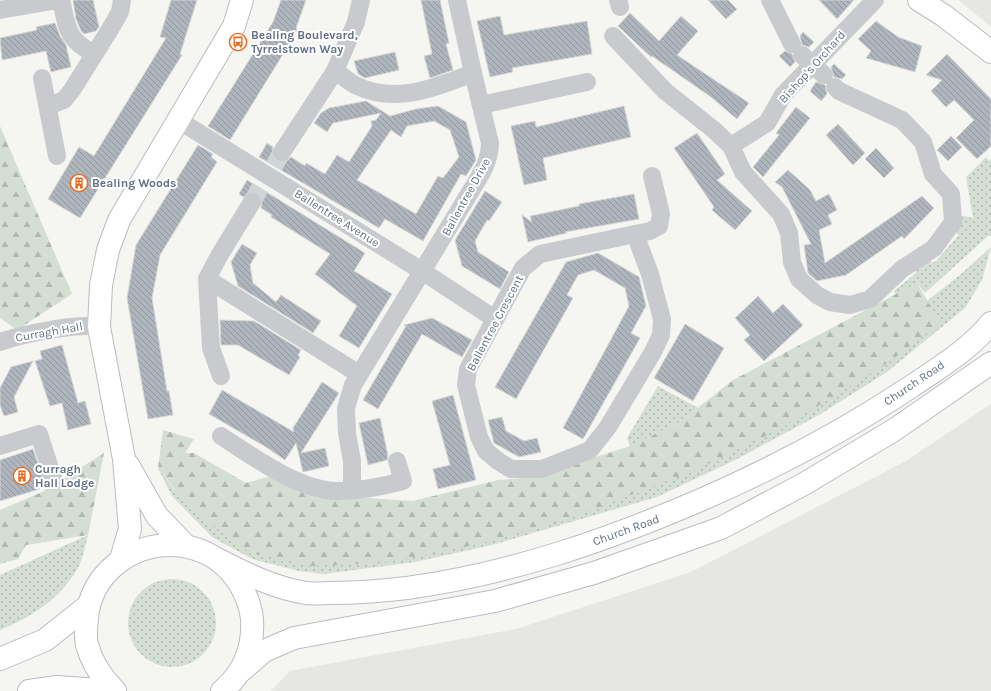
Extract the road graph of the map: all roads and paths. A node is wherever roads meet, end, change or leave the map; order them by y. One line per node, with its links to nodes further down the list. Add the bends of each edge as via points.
1 (59, 0): 9 (street); 12 (street, via 69,35 78,45)
2 (122, 0): 12 (street, via 120,12)
3 (242, 0): 20 (main road, via 234,26)
4 (361, 0): 14 (street, via 356,22)
5 (457, 0): 15 (street, Ballentree Drive)
6 (770, 0): 13 (street)
7 (875, 0): 13 (street, Bishop's Orchard)
8 (919, 0): 11 (main road)
9 (0, 10)
10 (613, 36): 21 (street, via 660,86)
11 (991, 52)
12 (94, 54): 19 (street, via 64,100)
13 (813, 65): 21 (street, Bishop's Orchard, via 783,95 766,123); 21 (street, via 839,91 902,120 923,142 933,174 950,194 953,222 934,248 902,269 870,299 850,306 830,302 817,295 800,279 792,262 789,233 781,214 742,172)
14 (335, 71): 15 (street, via 355,85 391,95 429,91); 24 (street)
15 (473, 73): 18 (street, Ballentree Drive)
16 (42, 78): 19 (street)
17 (587, 82): 18 (street)
18 (481, 105): 26 (street, Ballentree Drive, via 490,143 487,163)
19 (49, 106): 22 (street)
20 (178, 120): 24 (street, Ballentree Avenue); 30 (main road, via 118,220 108,250 101,285)
21 (731, 146)
22 (58, 156)
23 (652, 176): 25 (street, Ballentree Crescent, via 661,214 659,226)
24 (267, 177): 26 (street, Ballentree Avenue); 27 (street)
25 (635, 234): 28 (street, Ballentree Crescent, via 540,254 523,268); 28 (street, Ballentree Crescent, via 650,274 662,319 660,335 653,352 608,426 590,450 542,470 511,469 486,451 479,437 466,385 468,369)
26 (422, 271): 28 (street, Ballentree Avenue); 33 (street, Ballentree Drive)
27 (207, 279): 33 (street); 34 (street, via 211,348)
28 (495, 319)
29 (991, 323): 43 (main road, Church Road, via 979,338 938,368 825,439 752,477 666,515 530,563 439,583 363,593 306,593 258,579)
30 (99, 327): 31 (street, Curragh Hall, via 88,325); 37 (main road)
31 (0, 342)
32 (991, 362): 46 (main road, via 894,430 804,484 721,528 594,573 495,601 294,638 264,651)
33 (359, 374): 40 (street, Ballentree Drive, via 346,408 352,461)
34 (221, 376)
35 (221, 436): 40 (street, via 264,463 311,486 335,491)
36 (0, 446): 39 (street, via 39,434)
37 (124, 459): 41 (main road, via 157,516); 42 (main road, via 130,529)
38 (397, 461): 40 (street, via 403,481 376,488)
39 (54, 481)
40 (352, 490)
41 (186, 546): 42 (main road, via 158,545 141,549); 43 (main road, via 203,551)
42 (121, 559): 44 (main road, via 105,574)
43 (219, 560): 46 (main road, via 241,585 251,612 251,647)
44 (88, 606): 45 (main road, via 45,640); 48 (main road, via 85,631 87,644 94,665)
45 (0, 659)
46 (241, 670): 49 (main road, via 232,684)
47 (30, 691): 48 (main road, via 57,687)
48 (115, 691)
49 (222, 691)

